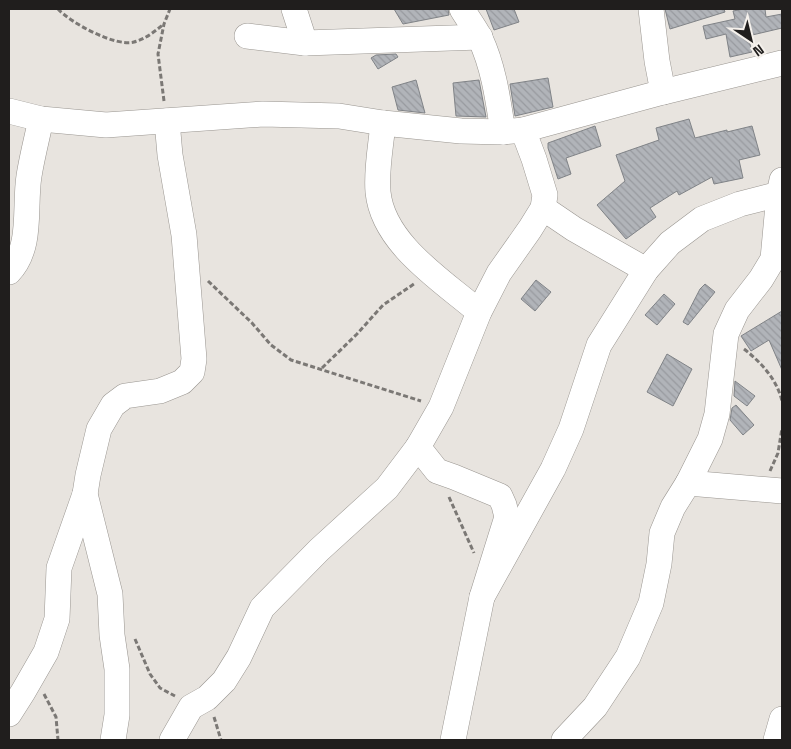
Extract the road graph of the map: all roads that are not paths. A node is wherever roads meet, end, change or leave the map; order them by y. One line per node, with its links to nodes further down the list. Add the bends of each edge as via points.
1 (294, 9): 6 (street)
2 (462, 9): 5 (street)
3 (651, 9): 8 (street)
4 (246, 36): 6 (street)
5 (480, 37): 6 (street); 13 (street)
6 (305, 43)
7 (781, 69): 8 (street)
8 (663, 92): 13 (street)
9 (9, 111): 10 (street)
10 (42, 119): 11 (street, via 106,125); 17 (street, via 29,177 21,251)
11 (167, 121): 12 (street, via 262,114 339,116); 22 (street, via 188,270 194,359 192,372 182,382 160,391 125,396 113,405 98,429)
12 (383, 123): 13 (street, via 461,131); 18 (street, via 378,192 381,209 394,235 431,273)
13 (513, 131): 15 (street, via 534,159 545,195)
14 (781, 187): 16 (street, via 702,219 670,243); 20 (street, via 773,259 737,310 726,334 717,414 710,438)
15 (543, 208): 16 (street); 18 (street, via 499,273)
16 (646, 270): 23 (street, via 599,345 557,461)
17 (9, 272)
18 (479, 312): 19 (street, via 441,407)
19 (418, 447): 23 (street, via 437,471 500,496 504,505 507,517); 27 (street, via 387,488 262,608 224,681 207,698 191,707)
20 (688, 483): 21 (street); 29 (street, via 662,533 651,603 628,657 595,707)
21 (772, 490)
22 (85, 494): 24 (street, via 59,568 57,618 46,652); 26 (street, via 110,594 117,669)
23 (482, 597): 28 (street)
24 (9, 714)
25 (782, 720): 30 (street)
26 (114, 740)
27 (172, 740)
28 (452, 740)
29 (564, 740)
30 (776, 740)

